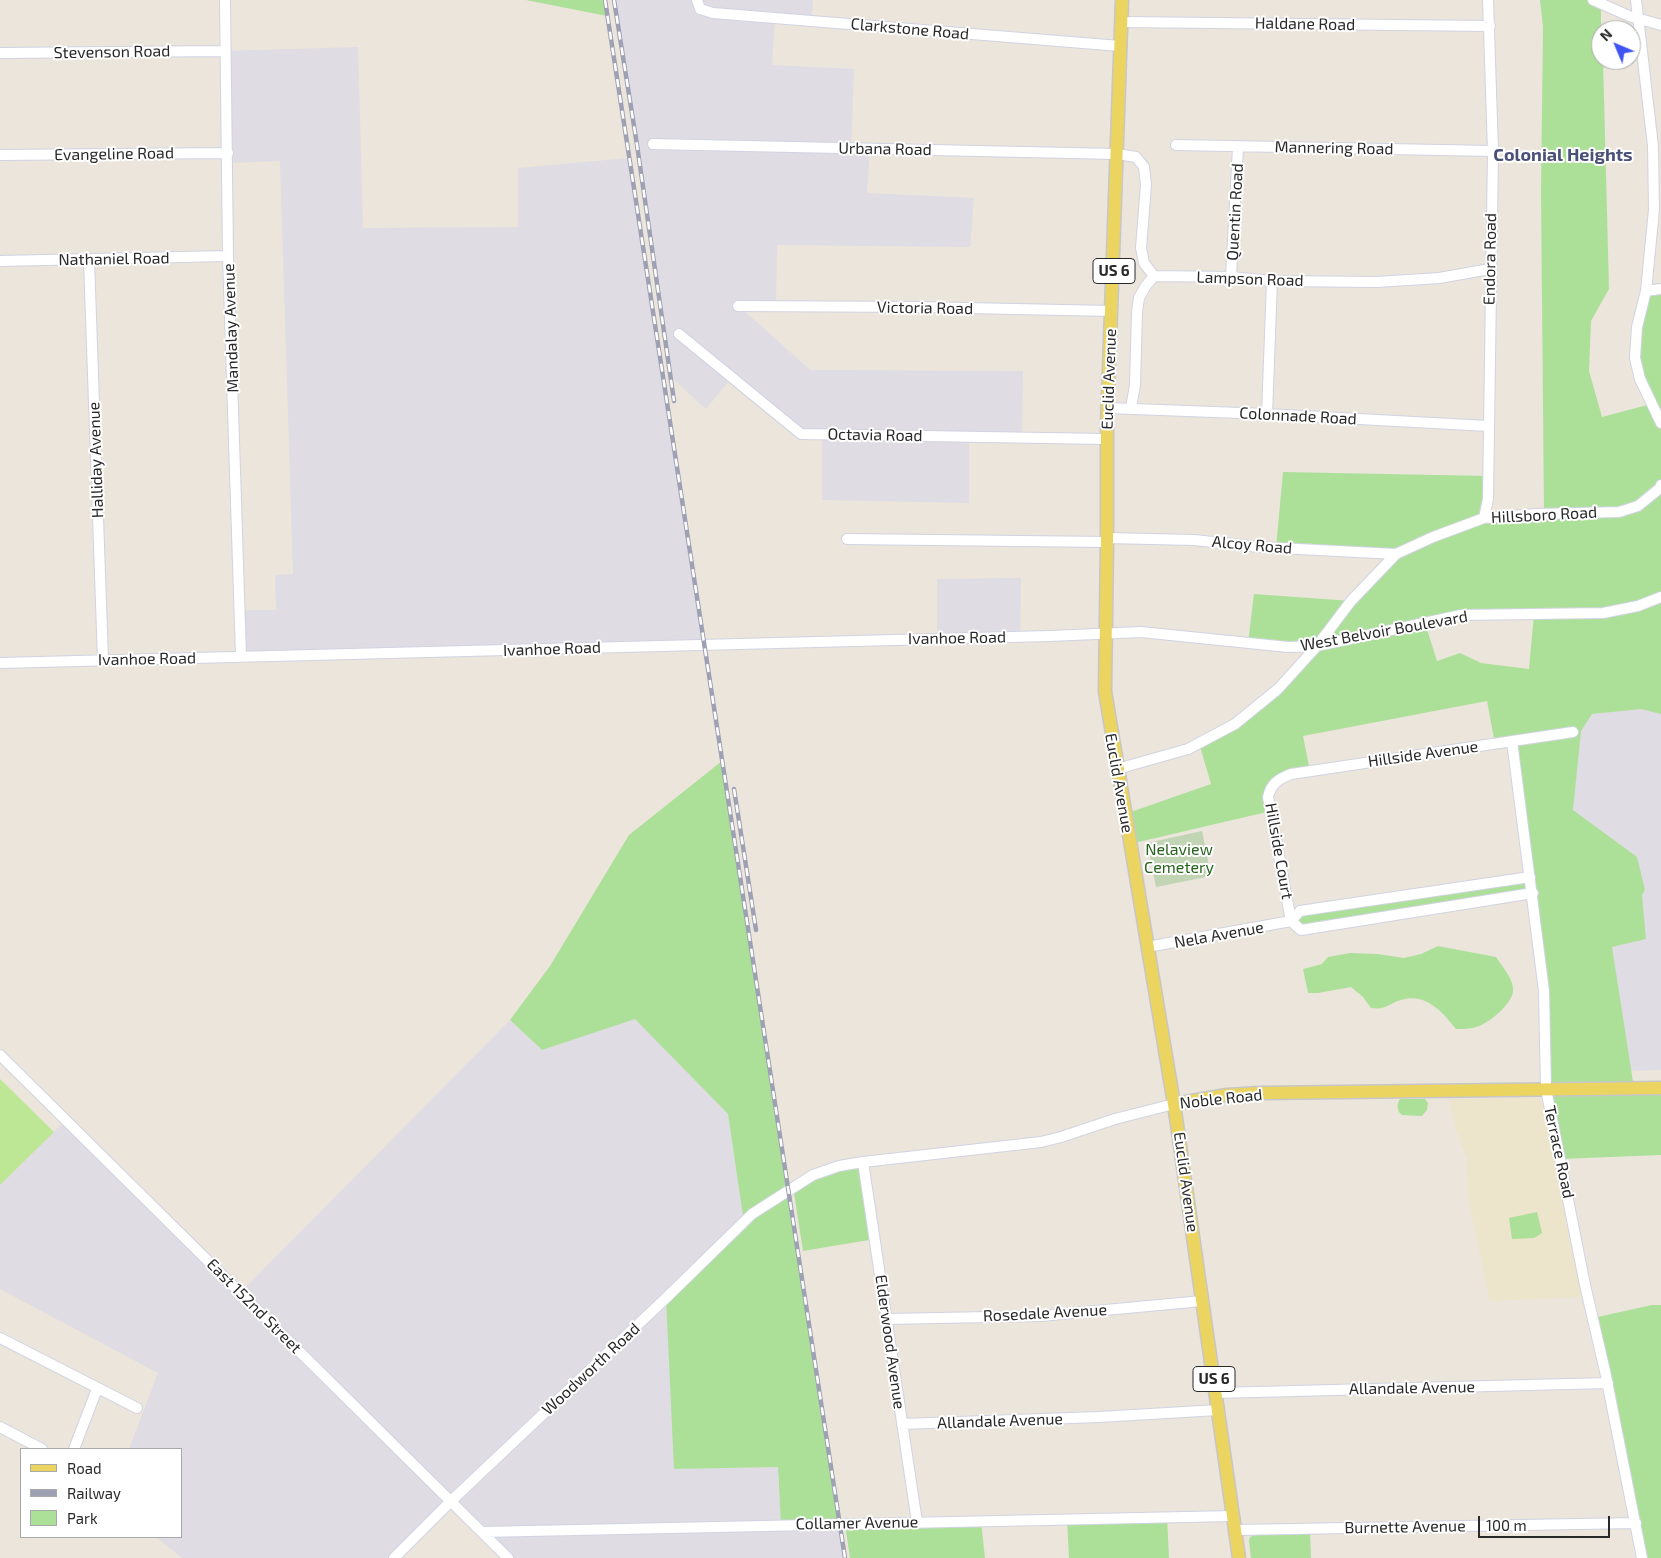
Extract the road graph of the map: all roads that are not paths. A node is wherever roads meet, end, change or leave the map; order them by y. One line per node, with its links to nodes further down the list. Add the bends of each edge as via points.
1 (225, 0): 14 (street, Mandalay Avenue)
2 (1122, 0): 9 (main road, Euclid Avenue / US 6)
3 (1488, 0): 11 (street, Endora Road)
4 (1593, 0): 7 (street)
5 (1636, 0): 7 (street)
6 (699, 4): 13 (street, Clarkstone Road, via 713,13)
7 (1638, 20)
8 (1641, 21): 10 (street)
9 (1121, 22): 11 (street, Haldane Road); 13 (main road, Euclid Avenue / US 6)
10 (1661, 25)
11 (1490, 26): 20 (street, Endora Road)
12 (1641, 40): 19 (street)
13 (1120, 46): 22 (main road, Euclid Avenue / US 6)
14 (225, 51): 15 (street, Stevenson Road); 21 (street, Mandalay Avenue)
15 (0, 53)
16 (652, 144): 22 (street, Urbana Road)
17 (1176, 145): 18 (street, Mannering Road)
18 (1238, 146): 20 (street, Mannering Road); 29 (street, Quentin Road)
19 (1657, 146): 32 (street)
20 (1493, 151): 27 (street, Endora Road)
21 (228, 153): 23 (street, Evangeline Road); 24 (street, Mandalay Avenue)
22 (1117, 154): 28 (street, via 1136,157 1144,168 1146,185 1141,248 1144,262); 34 (main road, Euclid Avenue / US 6)
23 (0, 155)
24 (228, 256): 25 (street, Nathaniel Road); 50 (street, Mandalay Avenue)
25 (89, 260): 26 (street, Nathaniel Road); 51 (street, Halliday Avenue)
26 (0, 261)
27 (1490, 269): 30 (street, Lampson Road, via 1439,278 1377,282); 40 (street, Endora Road)
28 (1154, 276): 29 (street, Lampson Road); 37 (street, via 1139,298)
29 (1231, 277): 30 (street, Lampson Road)
30 (1272, 281): 38 (street)
31 (1661, 289): 32 (street)
32 (1646, 291): 39 (street, via 1637,327 1635,358 1640,380)
33 (738, 306): 34 (street, Victoria Road)
34 (1112, 312): 36 (main road, Euclid Avenue / US 6)
35 (679, 334): 41 (street, Octavia Road, via 801,434)
36 (1108, 408): 37 (street, Colonnade Road); 41 (main road, Euclid Avenue / US 6)
37 (1131, 408): 38 (street, Colonnade Road)
38 (1267, 414): 40 (street, Colonnade Road)
39 (1661, 423)
40 (1488, 426): 43 (street, Endora Road, via 1488,499)
41 (1106, 438): 45 (main road, Euclid Avenue / US 6)
42 (1661, 486): 43 (street, Hillsboro Road, via 1638,506 1619,512)
43 (1484, 518): 46 (street, Hillsboro Road)
44 (847, 538): 45 (street, Alcoy Road)
45 (1107, 540): 46 (street, Alcoy Road, via 1194,540); 48 (main road, Euclid Avenue / US 6)
46 (1396, 554): 49 (street, Hillsboro Road, via 1351,601)
47 (1661, 596): 49 (street, West Belvoir Boulevard, via 1638,606 1603,613 1461,615)
48 (1104, 634): 49 (street, West Belvoir Boulevard, via 1141,632 1288,647); 50 (street, Ivanhoe Road); 55 (main road, Euclid Avenue / US 6, via 1105,691)
49 (1316, 646): 55 (street, Hillsboro Road, via 1278,689 1235,724 1188,749)
50 (242, 656): 51 (street, Ivanhoe Road)
51 (103, 660): 52 (street, Ivanhoe Road)
52 (0, 663)
53 (1573, 732): 54 (street, Hillside Avenue)
54 (1512, 741): 56 (street, Hillside Avenue, via 1290,774); 57 (street, Terrace Road)
55 (1117, 770): 62 (main road, Euclid Avenue / US 6)
56 (1275, 782): 61 (street, Hillside Court, via 1268,797)
57 (1530, 877): 58 (street, Terrace Road); 59 (street, Nela Avenue)
58 (1533, 894): 60 (street, Nela Avenue); 65 (street, Terrace Road, via 1544,991)
59 (1400, 896): 60 (street); 61 (street, Nela Avenue, via 1300,911)
60 (1403, 914): 61 (street, Nela Avenue, via 1301,930)
61 (1291, 921): 62 (street, Nela Avenue)
62 (1147, 947): 66 (main road, Euclid Avenue / US 6)
63 (0, 1054): 81 (street, East 152nd Street)
64 (1661, 1088): 65 (main road, Noble Road)
65 (1546, 1089): 66 (main road, Noble Road, via 1262,1093); 72 (street, Terrace Road)
66 (1174, 1104): 67 (street, Noble Road, via 1041,1142); 69 (main road, Euclid Avenue / US 6)
67 (863, 1162): 68 (street, Noble Road, via 826,1170); 70 (street, Elderwood Avenue)
68 (793, 1187): 81 (street, Woodworth Road, via 752,1214)
69 (1202, 1301): 70 (street, Rosedale Avenue, via 1041,1316); 74 (main road, Euclid Avenue / US 6)
70 (887, 1318): 77 (street, Elderwood Avenue)
71 (0, 1338): 73 (street)
72 (1608, 1383): 74 (street, Allandale Avenue); 84 (street, Terrace Road)
73 (97, 1389): 75 (street); 80 (street)
74 (1216, 1393): 76 (main road, Euclid Avenue / US 6)
75 (137, 1408)
76 (1218, 1410): 77 (street, Allandale Avenue, via 1098,1418); 82 (main road, Euclid Avenue / US 6)
77 (902, 1424): 83 (street, Elderwood Avenue)
78 (0, 1427): 79 (street)
79 (40, 1448)
80 (74, 1448)
81 (451, 1501): 86 (street, East 152nd Street); 87 (street, Woodworth Road)
82 (1233, 1516): 83 (street, Collamer Avenue); 85 (main road, Euclid Avenue / US 6)
83 (917, 1522): 86 (street, Collamer Avenue)
84 (1636, 1523): 85 (street, Burnette Avenue); 90 (street, Terrace Road)
85 (1235, 1530): 89 (main road, Euclid Avenue / US 6)
86 (482, 1532): 88 (street, East 152nd Street)
87 (394, 1558)
88 (508, 1558)
89 (1239, 1558)
90 (1642, 1558)

